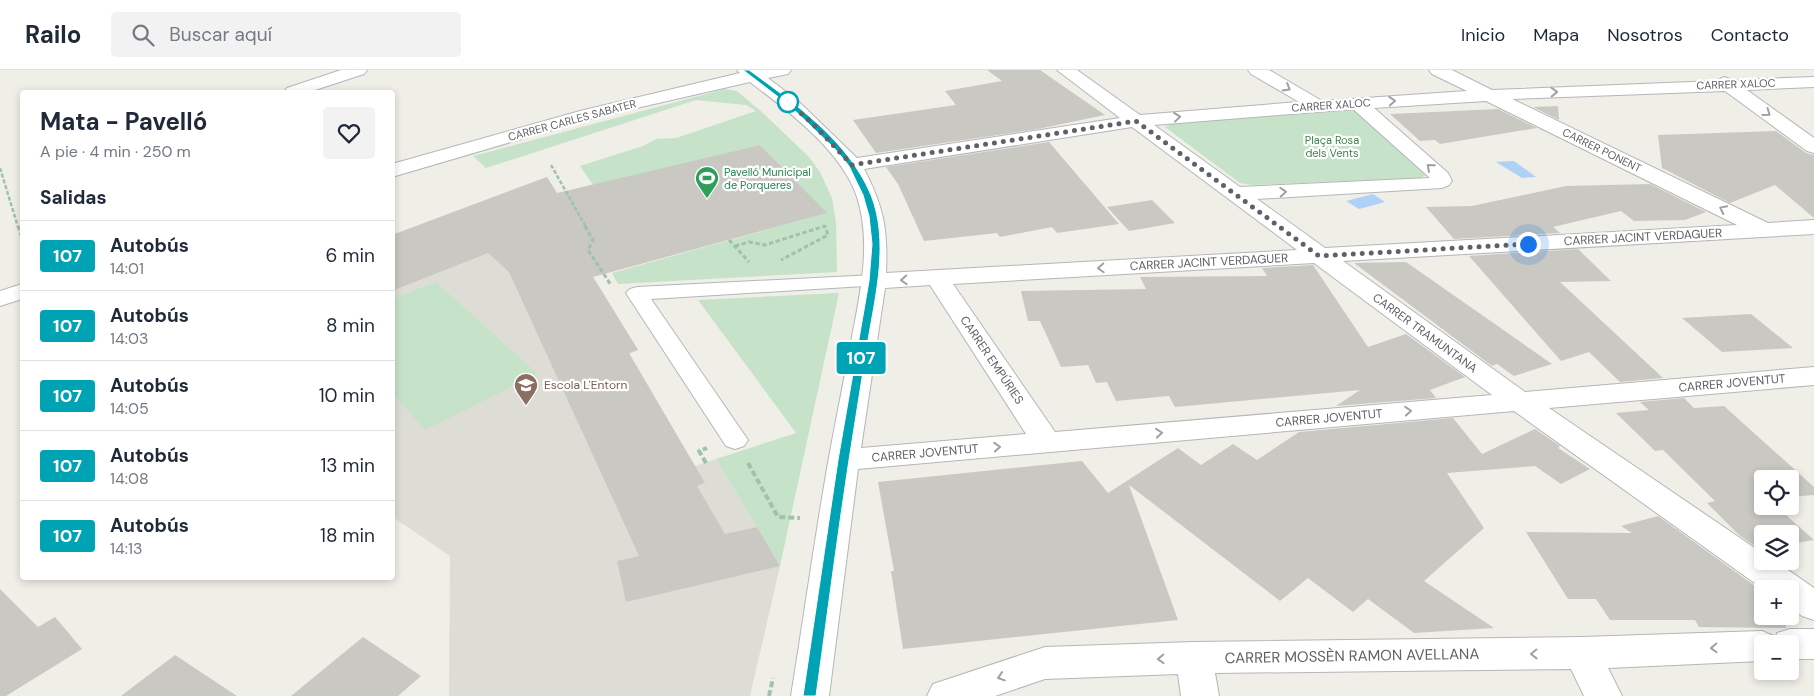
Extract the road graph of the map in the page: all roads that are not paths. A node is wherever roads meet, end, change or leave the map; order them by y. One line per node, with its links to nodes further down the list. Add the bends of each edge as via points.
1 (358, 70): 10 (street)
2 (782, 70): 7 (street, CARRER CARLES SABATER)
3 (1066, 70): 14 (street, CARRER TRAMUNTANA)
4 (1257, 70): 13 (street, one-way to 13)
5 (1438, 70): 11 (street, CARRER PONENT)
6 (1707, 70): 9 (street)
7 (750, 73): 16 (street, via 812,123); 17 (street, CARRER CARLES SABATER)
8 (1814, 82): 9 (street, CARRER XALOC)
9 (1728, 84): 11 (street, CARRER XALOC, one-way to 9); 15 (street, one-way to 15)
10 (299, 90)
11 (1489, 95): 12 (street, CARRER XALOC, one-way to 11); 20 (street, CARRER PONENT, one-way to 11)
12 (1357, 103): 13 (street, CARRER XALOC); 18 (street, one-way to 12, via 1435,184 1442,181)
13 (1317, 105): 14 (street, CARRER XALOC, one-way to 13)
14 (1136, 121): 16 (street, CARRER XALOC); 18 (street, CARRER TRAMUNTANA)
15 (1814, 147)
16 (852, 165): 23 (street, via 873,216 876,244)
17 (395, 169)
18 (1234, 194): 21 (street, CARRER TRAMUNTANA)
19 (1814, 228): 20 (street, CARRER JACINT VERDAGUER)
20 (1767, 230): 21 (street, CARRER JACINT VERDAGUER)
21 (1319, 256): 22 (street, CARRER JACINT VERDAGUER, one-way to 22); 27 (street, CARRER TRAMUNTANA)
22 (937, 278): 23 (street, CARRER JACINT VERDAGUER, one-way to 23); 29 (street, CARRER EMPÚRIES)
23 (874, 281): 28 (street, via 637,293); 30 (street)
24 (20, 292): 25 (street)
25 (0, 299)
26 (1814, 376): 27 (street, CARRER JOVENTUT)
27 (1519, 401): 29 (street, CARRER JOVENTUT, one-way to 27); 31 (street, CARRER TRAMUNTANA)
28 (735, 440)
29 (1047, 442): 30 (street, CARRER JOVENTUT, one-way to 29)
30 (844, 460): 39 (street)
31 (1776, 580)
32 (1799, 596): 33 (street, CARRER TRAMUNTANA)
33 (1814, 606)
34 (1799, 644): 35 (street)
35 (1814, 644)
36 (1754, 646): 37 (street, CARRER MOSSÈN RAMON AVELLANA, one-way to 37)
37 (1582, 653): 38 (street, CARRER MOSSÈN RAMON AVELLANA, one-way to 38); 42 (street)
38 (1194, 658): 40 (street, CARRER MOSSÈN RAMON AVELLANA, one-way to 40, via 1045,663); 41 (street)
39 (810, 696)
40 (946, 696)
41 (1200, 696)
42 (1603, 696)

